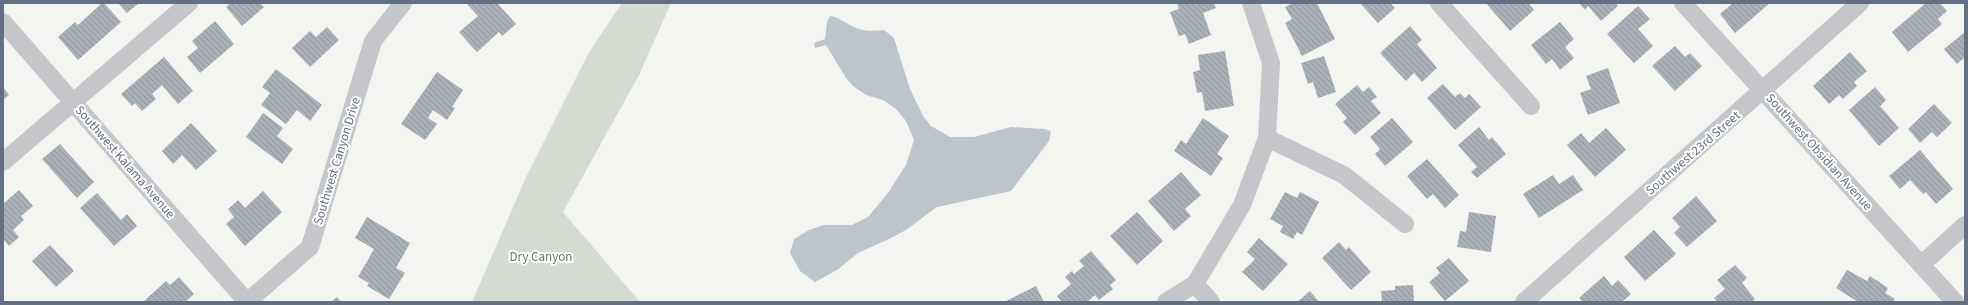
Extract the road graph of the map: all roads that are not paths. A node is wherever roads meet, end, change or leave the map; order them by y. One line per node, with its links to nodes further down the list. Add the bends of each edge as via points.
1 (188, 3): 9 (street)
2 (403, 3): 17 (street, Southwest Canyon Drive, via 373,41 310,247)
3 (1251, 3): 11 (street, via 1270,63)
4 (1439, 3): 10 (street)
5 (1683, 3): 8 (street, Southwest Obsidian Avenue)
6 (1860, 3): 8 (street, Southwest 23rd Street)
7 (3, 22): 9 (street, Southwest Kalama Avenue)
8 (1763, 91): 15 (street, Southwest Obsidian Avenue); 20 (street, Southwest 23rd Street)
9 (73, 102): 12 (street); 17 (street, Southwest Kalama Avenue)
10 (1531, 106)
11 (1267, 138): 13 (street, via 1344,175); 16 (street, via 1242,205)
12 (3, 162)
13 (1405, 224)
14 (1965, 225): 15 (street)
15 (1922, 264): 21 (street, Southwest Obsidian Avenue)
16 (1195, 284): 18 (street); 19 (street)
17 (247, 302)
18 (1166, 302)
19 (1211, 302)
20 (1524, 302)
21 (1955, 302)

